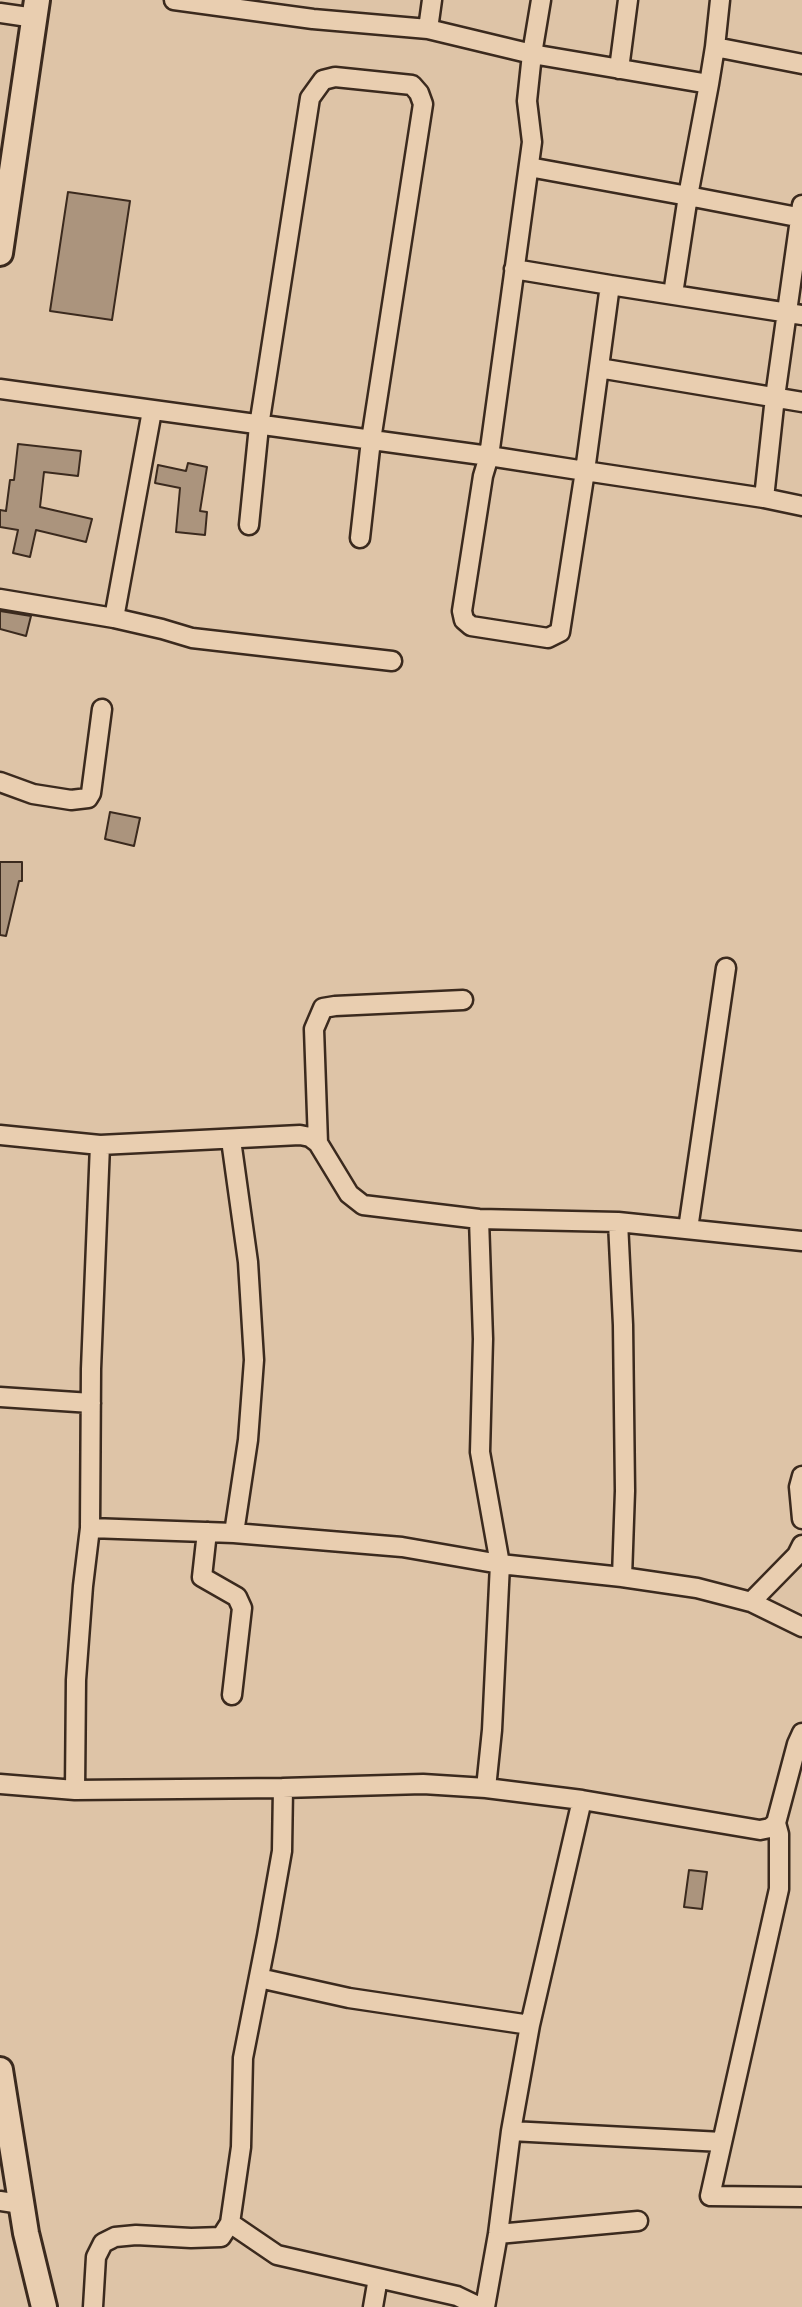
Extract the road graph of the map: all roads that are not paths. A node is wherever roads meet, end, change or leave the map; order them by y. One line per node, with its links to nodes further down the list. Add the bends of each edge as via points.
1 (174, 0): 9 (street)
2 (316, 0): 9 (street)
3 (432, 0): 10 (street)
4 (541, 0): 12 (street)
5 (628, 0): 14 (street)
6 (720, 0): 11 (street)
7 (36, 9): 8 (street); 19 (main road)
8 (0, 13)
9 (313, 19): 10 (street)
10 (428, 29): 12 (street)
11 (715, 47): 13 (street); 15 (street)
12 (533, 54): 14 (street); 16 (street, via 527,101 532,142)
13 (802, 64)
14 (619, 69): 15 (street)
15 (709, 84): 17 (street)
16 (528, 167): 17 (street); 20 (street)
17 (688, 196): 18 (street); 22 (street)
18 (801, 213): 23 (street)
19 (0, 253)
20 (514, 269): 21 (street); 31 (street)
21 (610, 285): 22 (street); 24 (street)
22 (673, 294): 23 (street)
23 (794, 314): 26 (street)
24 (599, 368): 26 (street); 32 (street)
25 (0, 389): 28 (street)
26 (775, 397): 27 (street); 33 (street)
27 (802, 402)
28 (152, 411): 29 (street); 38 (street)
29 (259, 426): 30 (street); 30 (street, via 310,98 323,80 335,77 412,86 423,104); 35 (street)
30 (372, 440): 31 (street); 36 (street)
31 (489, 456): 32 (street); 32 (street, via 462,611 471,626 548,638 560,632)
32 (585, 471): 33 (street)
33 (764, 498): 34 (street)
34 (802, 506)
35 (248, 525)
36 (360, 538)
37 (0, 599): 38 (street)
38 (114, 618): 39 (street, via 192,638)
39 (392, 661)
40 (102, 709): 41 (street, via 88,798 46,796)
41 (0, 782)
42 (726, 968): 50 (street)
43 (463, 1000): 46 (street, via 323,1009 314,1029)
44 (0, 1135): 47 (street)
45 (231, 1140): 46 (street, via 300,1135); 47 (street); 58 (street, via 248,1262 254,1360)
46 (318, 1143): 48 (street, via 349,1194 363,1205)
47 (100, 1145): 53 (street)
48 (479, 1219): 49 (street); 60 (street, via 480,1452)
49 (618, 1222): 50 (street); 61 (street, via 624,1380)
50 (688, 1229): 51 (street)
51 (802, 1241)
52 (0, 1397): 53 (street)
53 (91, 1404): 56 (street)
54 (802, 1476): 55 (street)
55 (802, 1519)
56 (90, 1528): 57 (street); 69 (street, via 76,1681)
57 (207, 1532): 58 (street); 64 (street, via 202,1577 237,1597 242,1608)
58 (234, 1533): 60 (street, via 402,1547)
59 (802, 1545): 62 (street)
60 (500, 1564): 61 (street); 68 (street)
61 (622, 1577): 62 (street)
62 (751, 1602): 63 (street)
63 (802, 1627)
64 (232, 1695)
65 (802, 1733): 71 (street)
66 (0, 1784): 69 (street)
67 (283, 1788): 68 (street, via 423,1784); 69 (street); 72 (street, via 282,1851)
68 (485, 1788): 70 (street)
69 (75, 1790)
70 (582, 1800): 71 (street, via 760,1829); 73 (street)
71 (776, 1823): 76 (street, via 779,1889)
72 (259, 1978): 73 (street, via 349,1998); 80 (street, via 243,2058 241,2147)
73 (530, 2025): 75 (street)
74 (0, 2070): 78 (main road)
75 (511, 2131): 76 (street); 81 (street)
76 (722, 2142): 77 (street, via 710,2196)
77 (802, 2197)
78 (10, 2202): 83 (main road)
79 (638, 2221): 81 (street)
80 (230, 2223): 82 (street, via 277,2255); 84 (street, via 221,2237 136,2235 103,2243 96,2257)
81 (498, 2234): 86 (street)
82 (378, 2278): 85 (street); 86 (street, via 457,2296)
83 (44, 2307)
84 (93, 2307)
85 (373, 2307)
86 (483, 2307)

